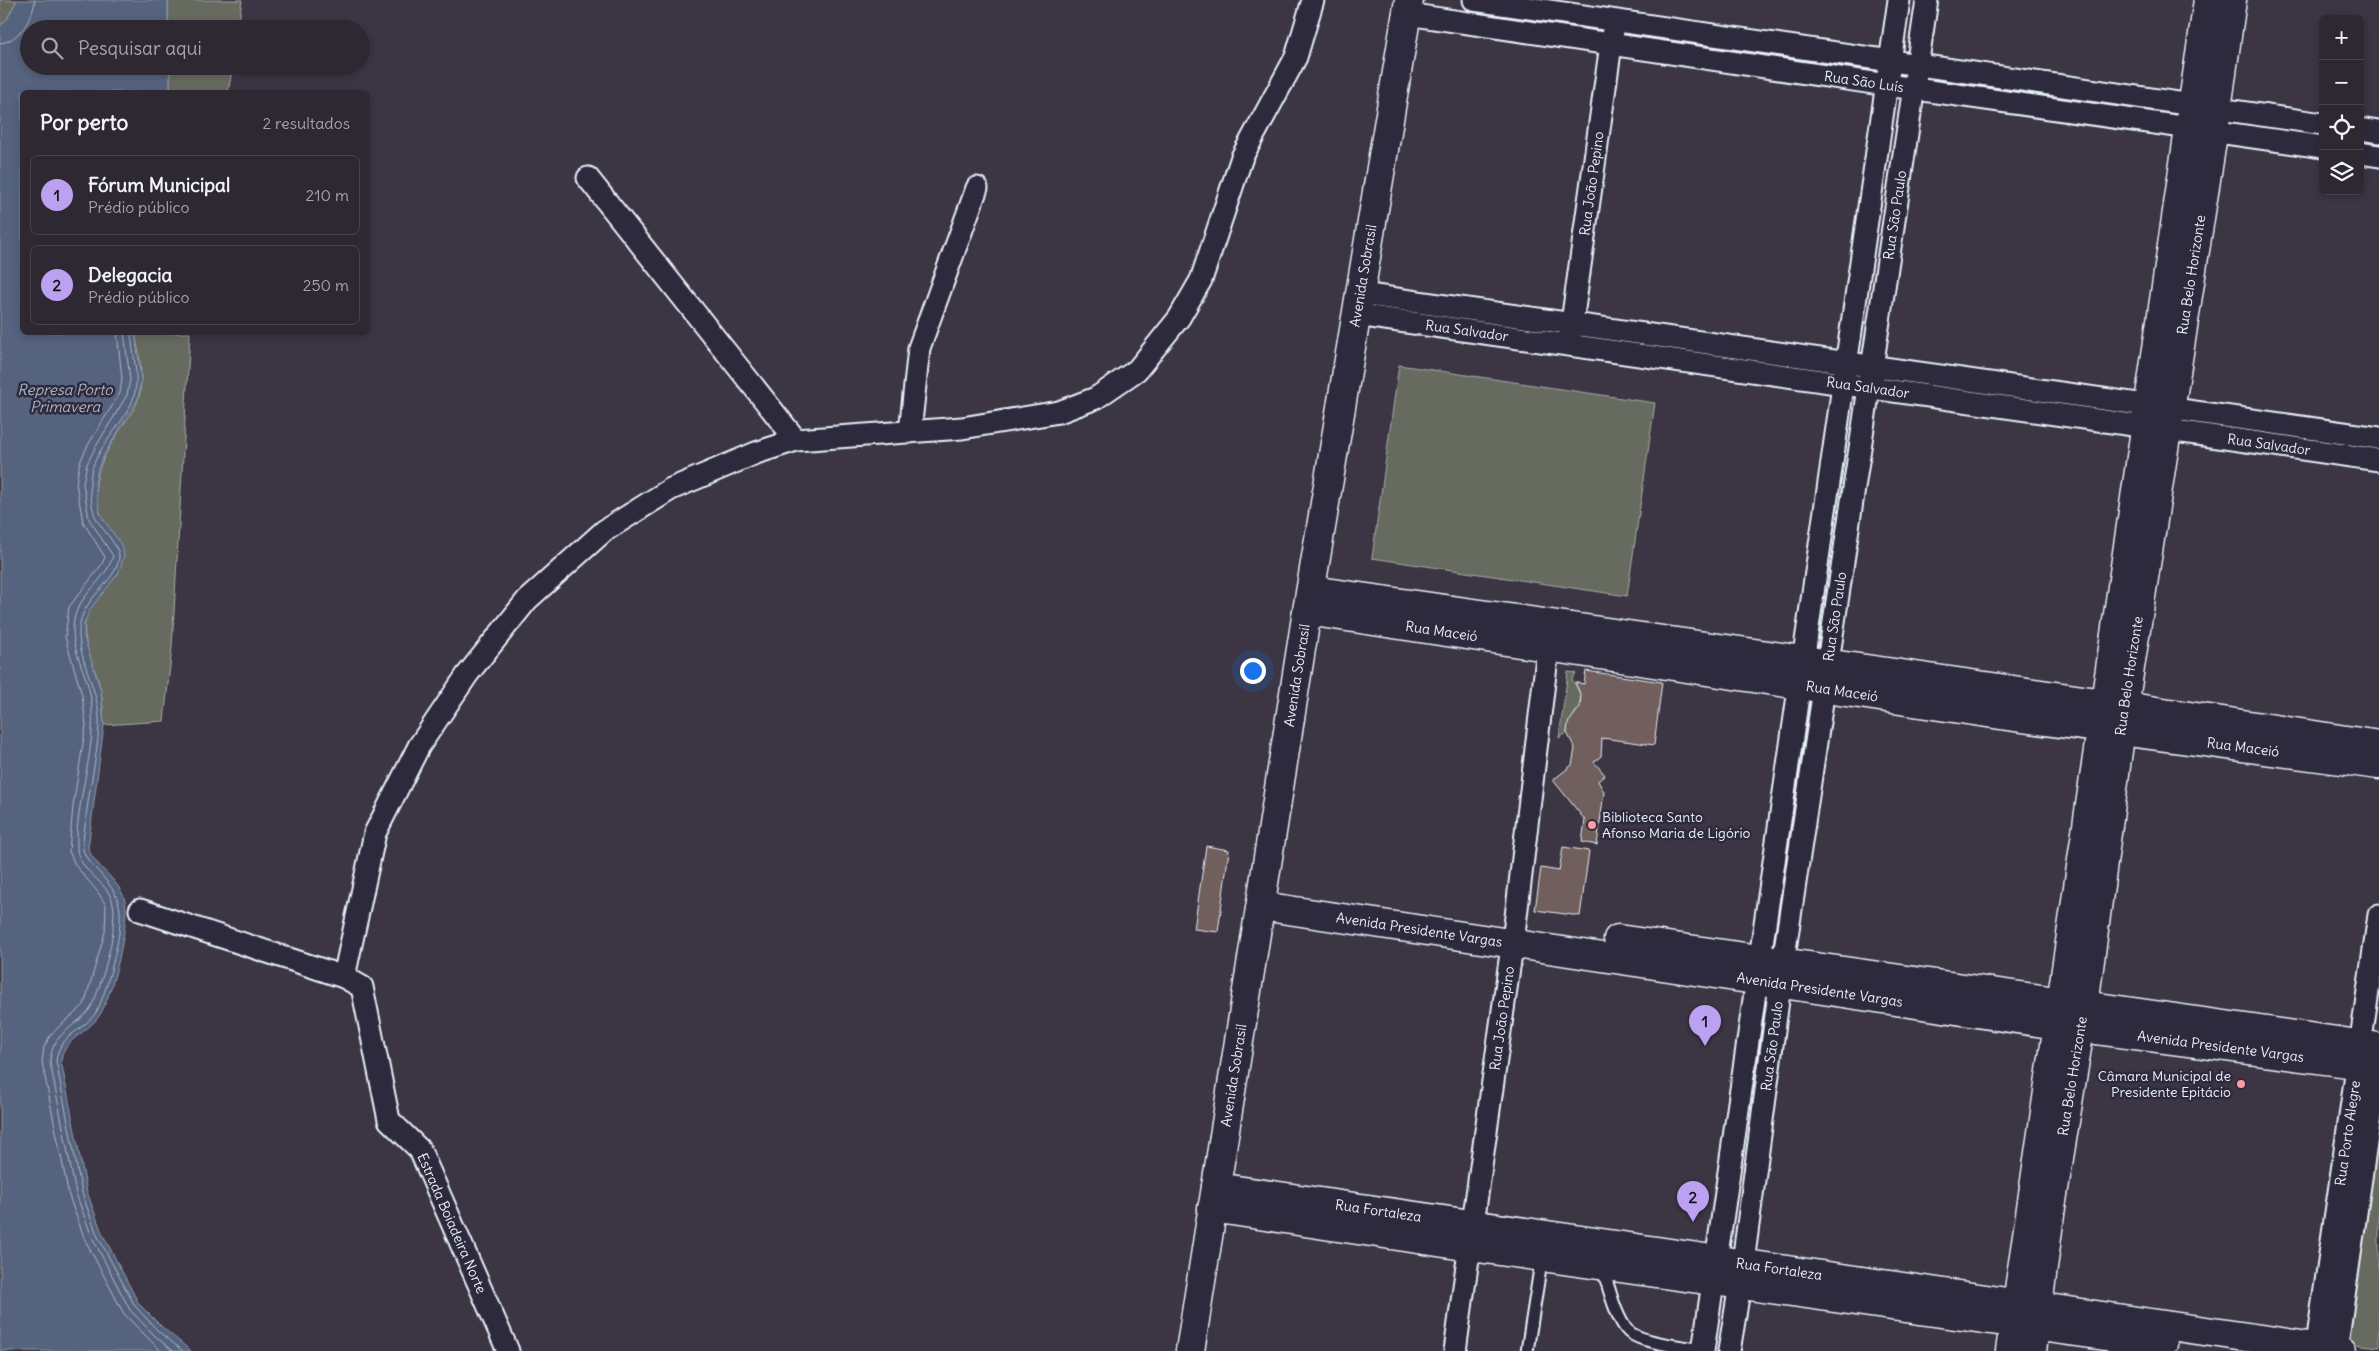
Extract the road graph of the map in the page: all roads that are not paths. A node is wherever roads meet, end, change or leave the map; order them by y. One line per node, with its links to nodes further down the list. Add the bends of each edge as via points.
1 (1313, 0): 43 (street, via 1296,57 1242,157 1201,280 1179,318 1137,370 1096,398 1059,412 962,428)
2 (1474, 0): 8 (street, Rua São Luís)
3 (1899, 0): 11 (street, Rua São Paulo)
4 (1927, 0): 12 (street, Rua São Paulo)
5 (2208, 0): 18 (street, Rua Belo Horizonte)
6 (2232, 0): 18 (street, Rua Belo Horizonte)
7 (1408, 7): 9 (street, Rua São Luís); 31 (street, Avenida Sobrasil)
8 (1614, 20): 9 (street, Rua João Pepino); 10 (street, Rua São Luís)
9 (1611, 44): 13 (street, Rua São Luís); 32 (street, Rua João Pepino)
10 (1789, 45): 11 (street, Rua São Luís); 13 (street)
11 (1891, 60): 12 (street, Rua São Luís); 14 (street, Rua São Paulo)
12 (1918, 63): 15 (street, Rua São Paulo); 16 (street, Rua São Luís)
13 (1786, 71): 14 (street, Rua São Luís)
14 (1887, 86): 15 (street, Rua São Luís); 23 (street, Rua São Paulo)
15 (1914, 89): 17 (street, Rua São Luís); 24 (street, Rua São Paulo)
16 (2088, 90): 17 (street); 18 (street, Rua São Luís)
17 (2086, 113): 18 (street, Rua São Luís)
18 (2204, 118): 19 (street, Rua São Luís); 22 (street, Rua São Luís); 42 (street, Rua Belo Horizonte)
19 (2319, 124)
20 (2364, 130): 21 (street)
21 (2379, 132)
22 (2319, 146)
23 (1877, 148): 24 (street); 29 (street, Rua São Paulo)
24 (1904, 152): 30 (street, Rua São Paulo)
25 (2364, 154): 26 (street)
26 (2379, 156)
27 (588, 178): 45 (street)
28 (977, 188): 43 (street, via 919,348)
29 (1862, 254): 30 (street); 35 (street, Rua São Paulo)
30 (1888, 257): 36 (street, Rua São Paulo)
31 (1359, 305): 32 (street, Rua Salvador); 33 (street, Rua Salvador); 51 (street, Avenida Sobrasil)
32 (1572, 324): 33 (street, Rua João Pepino); 34 (street, Rua Salvador)
33 (1569, 346): 37 (street, Rua Salvador)
34 (1761, 350): 35 (street, Rua Salvador); 37 (street)
35 (1846, 362): 36 (street, Rua Salvador); 39 (street, Rua São Paulo)
36 (1871, 366): 38 (street, Rua Salvador); 40 (street, Rua São Paulo)
37 (1759, 374): 39 (street, Rua Salvador)
38 (1967, 380): 41 (street); 42 (street, Rua Salvador)
39 (1843, 386): 40 (street, Rua Salvador); 47 (street, Rua São Paulo)
40 (1867, 389): 41 (street, Rua Salvador); 48 (street, Rua São Paulo)
41 (1965, 402): 42 (street, Rua Salvador)
42 (2157, 419): 44 (street, Rua Salvador); 46 (street, Rua Salvador); 54 (street, Rua Belo Horizonte)
43 (910, 432): 45 (street)
44 (2374, 437): 46 (street)
45 (796, 440): 68 (street, via 670,488 604,531 527,600 467,675 419,746 375,833)
46 (2373, 459)
47 (1830, 471): 48 (street); 49 (street, Rua São Paulo)
48 (1856, 474): 50 (street, Rua São Paulo)
49 (1814, 584): 50 (street); 53 (street, Rua São Paulo)
50 (1840, 587): 53 (street, Rua São Paulo)
51 (1309, 601): 52 (street, Rua Maceió); 62 (street, Avenida Sobrasil)
52 (1550, 636): 53 (street, Rua Maceió); 65 (street, Rua João Pepino)
53 (1814, 675): 54 (street, Rua Maceió); 58 (street, Rua São Paulo); 59 (street, Rua São Paulo)
54 (2112, 717): 56 (street, Rua Maceió); 69 (street, Rua Belo Horizonte)
55 (2379, 745): 56 (street, Rua Maceió)
56 (2324, 747): 57 (street, Rua Maceió)
57 (2379, 765)
58 (1786, 774): 59 (street); 60 (street, Rua São Paulo)
59 (1812, 776): 61 (street, Rua São Paulo)
60 (1773, 864): 61 (street); 67 (street, Rua São Paulo)
61 (1797, 868): 67 (street, Rua São Paulo)
62 (1262, 897): 65 (street, Avenida Presidente Vargas); 75 (street, Avenida Sobrasil)
63 (140, 910): 68 (street)
64 (2379, 915): 66 (street, Rua Porto Alegre)
65 (1514, 933): 67 (street, Avenida Presidente Vargas); 76 (street, Rua João Pepino)
66 (2376, 950): 70 (street, Rua Porto Alegre)
67 (1770, 971): 69 (street, Avenida Presidente Vargas); 71 (street, Rua São Paulo); 72 (street, Rua São Paulo)
68 (350, 980): 86 (street, Estrada Boiadeira Norte, via 364,990 389,1120 420,1150)
69 (2070, 1015): 70 (street, Avenida Presidente Vargas); 82 (street, Rua Belo Horizonte)
70 (2372, 1057): 85 (street, Rua Porto Alegre, via 2341,1249)
71 (1742, 1073): 72 (street); 73 (street, Rua São Paulo)
72 (1768, 1076): 74 (street, Rua São Paulo)
73 (1731, 1152): 74 (street); 80 (street, Rua São Paulo)
74 (1758, 1155): 81 (street, Rua São Paulo)
75 (1214, 1198): 76 (street, Rua Fortaleza); 87 (street, Avenida Sobrasil)
76 (1472, 1236): 77 (street, Rua Fortaleza); 88 (street, Rua João Pepino)
77 (1543, 1245): 78 (street, Rua Fortaleza); 79 (street, Rua Fortaleza); 89 (lane)
78 (1646, 1260): 79 (street, Rua Fortaleza); 80 (street, Rua Fortaleza)
79 (1602, 1265): 84 (lane, via 1620,1318 1628,1331 1640,1338)
80 (1714, 1270): 81 (street, Rua Fortaleza); 84 (street, Rua São Paulo)
81 (1742, 1274): 82 (street, Rua Fortaleza, via 1921,1300); 90 (street, Rua São Paulo)
82 (2027, 1322): 83 (street, Rua Fortaleza, via 2138,1331); 91 (street, Rua Belo Horizonte)
83 (2220, 1345): 85 (street, Rua Fortaleza)
84 (1703, 1350)
85 (2330, 1350)
86 (508, 1351)
87 (1190, 1351)
88 (1455, 1351)
89 (1527, 1351)
90 (1729, 1351)
91 (2010, 1351)

